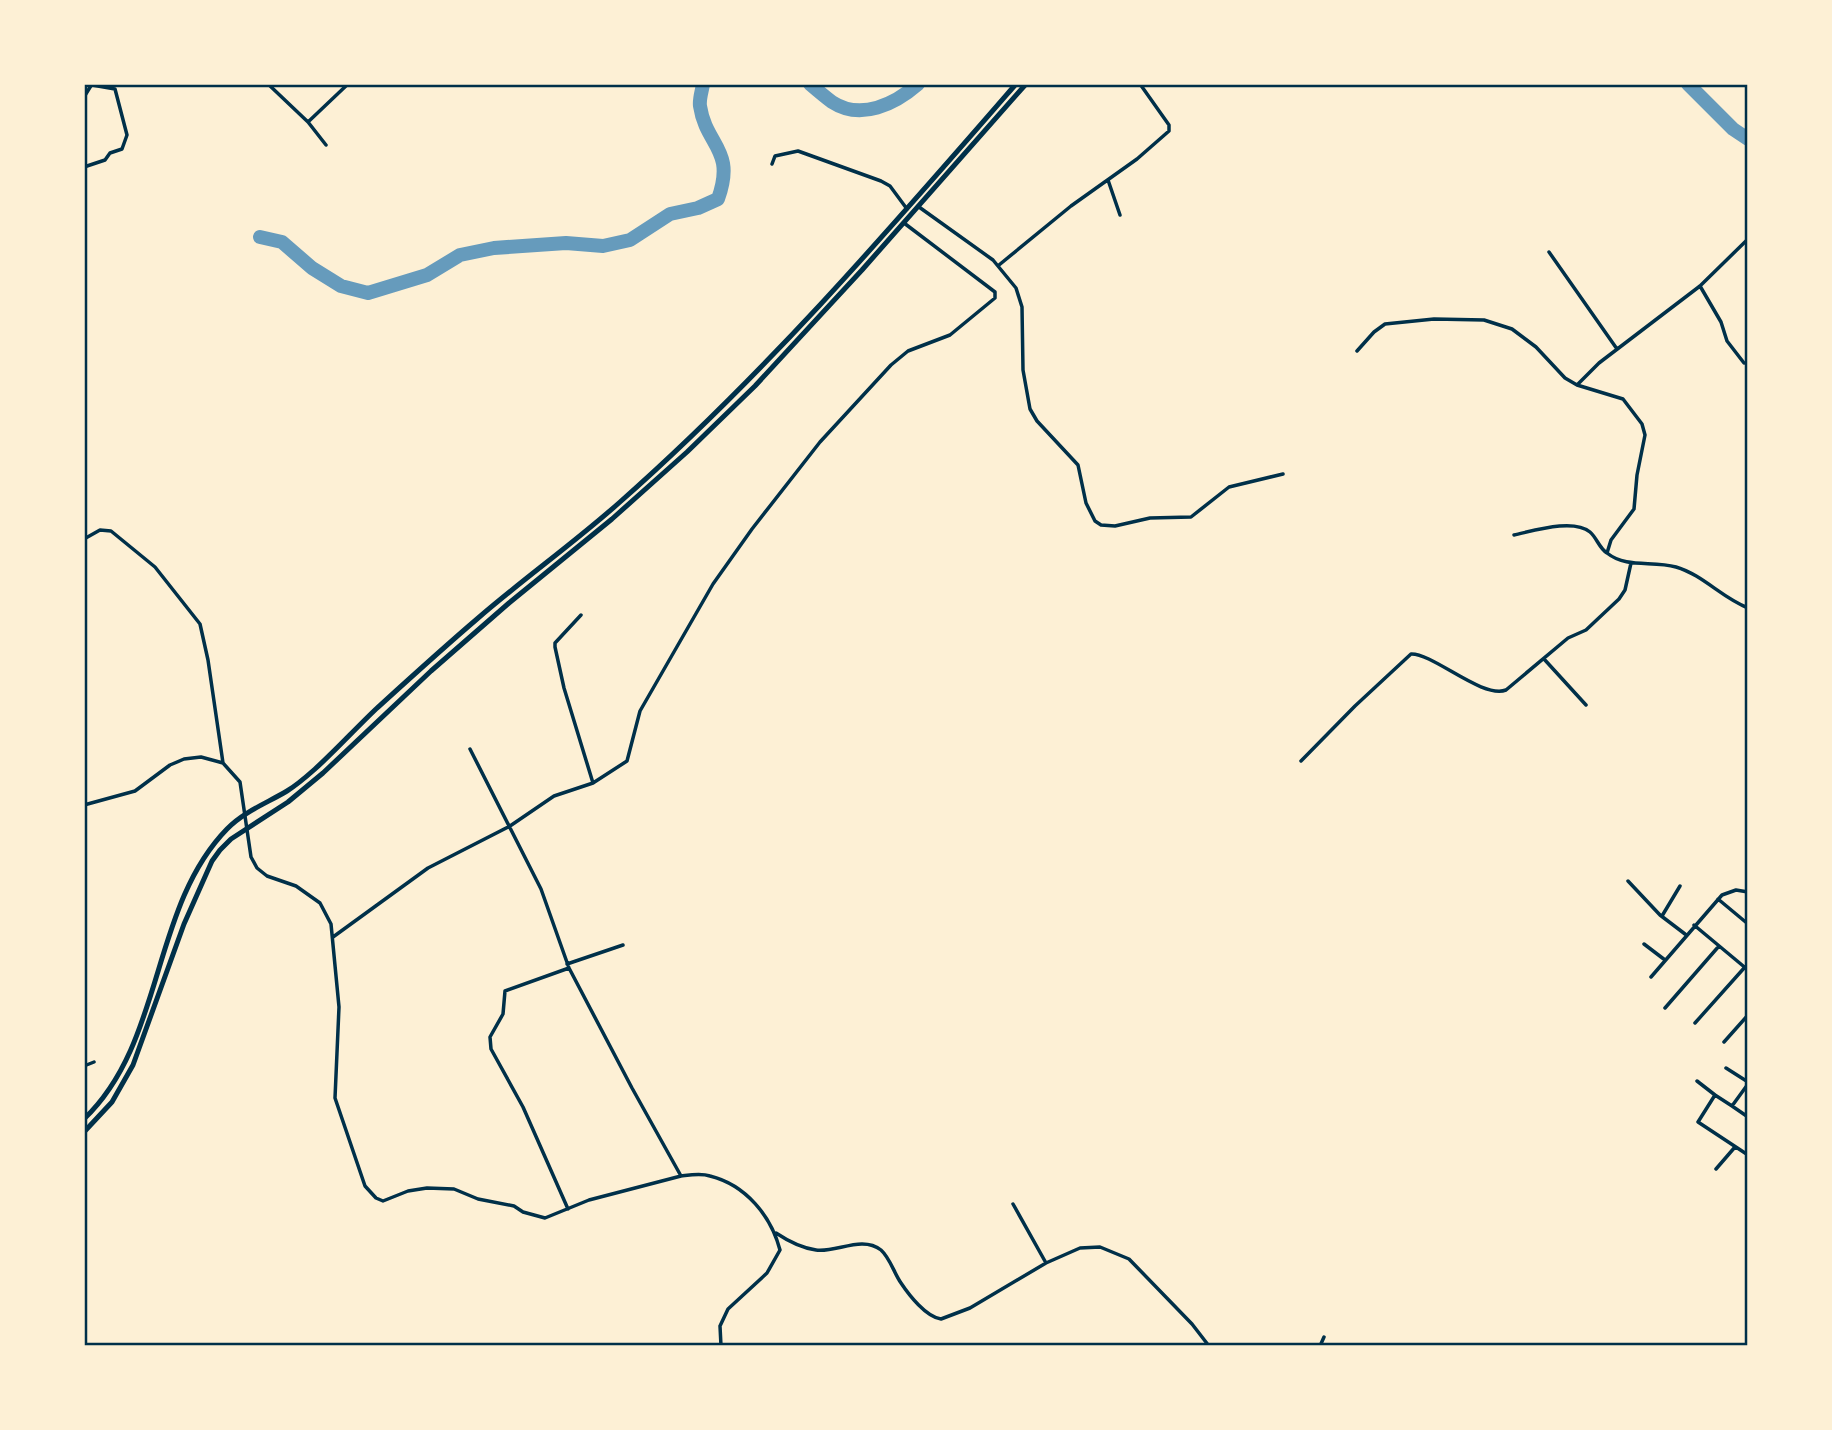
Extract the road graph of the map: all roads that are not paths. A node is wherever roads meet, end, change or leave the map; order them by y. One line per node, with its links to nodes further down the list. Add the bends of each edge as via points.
1 (92, 84): 7 (street); 11 (street, via 115,89 127,136 123,148)
2 (268, 84): 8 (street)
3 (348, 84): 8 (street)
4 (1016, 84): 14 (main road)
5 (1026, 84): 13 (main road)
6 (1140, 84): 12 (street, via 1169,131)
7 (84, 97)
8 (308, 122): 9 (street)
9 (326, 145)
10 (772, 163): 14 (street, via 775,156 798,151 881,181)
11 (84, 167)
12 (1108, 180): 15 (street); 19 (street)
13 (919, 207): 16 (main road); 19 (street)
14 (906, 209): 39 (main road, via 799,329 618,504 475,620 291,789)
15 (1120, 215)
16 (904, 223): 37 (street, via 995,292 995,298 950,335 908,351 820,442 707,594 640,711 627,761); 41 (main road, via 755,386 679,460 431,671 323,773)
17 (1748, 239): 20 (street)
18 (1549, 252): 21 (street)
19 (999, 265): 25 (street, via 1016,288 1022,307 1023,370 1030,409 1078,465 1095,521 1115,526 1150,518 1191,517 1229,487)
20 (1700, 286): 21 (street); 23 (street, via 1727,341)
21 (1617, 349): 24 (street)
22 (1357, 351): 24 (street, via 1385,324 1484,320 1513,329)
23 (1744, 363)
24 (1577, 385): 28 (street, via 1622,399 1644,429 1634,509 1611,540)
25 (1283, 474)
26 (1514, 535): 28 (street, via 1556,526 1577,528 1591,533)
27 (84, 539): 36 (street, via 100,530 111,531 155,567 200,624)
28 (1607, 554): 29 (street)
29 (1631, 563): 30 (street, via 1678,567); 32 (street, via 1623,594 1586,630 1568,638)
30 (1748, 608)
31 (581, 615): 37 (street, via 555,647)
32 (1544, 659): 33 (street); 35 (street, via 1502,692 1411,654)
33 (1586, 705)
34 (470, 749): 40 (street)
35 (1301, 761)
36 (223, 763): 38 (street, via 201,757 184,759 135,791); 39 (street, via 240,782)
37 (593, 783): 40 (street, via 554,796)
38 (84, 805)
39 (246, 815): 41 (street); 70 (main road, via 218,839 198,870 180,904 124,1065 108,1094)
40 (510, 826): 50 (street, via 428,868); 55 (street, via 541,889)
41 (246, 828): 50 (street, via 257,868 320,903); 71 (main road, via 212,861 133,1065 112,1102)
42 (1628, 881): 46 (street)
43 (1681, 887): 46 (street)
44 (1748, 892): 45 (street, via 1736,890)
45 (1718, 899): 47 (street); 48 (street)
46 (1662, 916): 49 (street)
47 (1694, 925): 49 (street); 53 (street)
48 (1748, 925)
49 (1686, 934): 54 (street)
50 (333, 937): 77 (street, via 339,1007 335,1097 369,1193 383,1201 408,1191 454,1189 545,1217)
51 (1644, 944): 54 (street)
52 (623, 945): 55 (street)
53 (1719, 946): 56 (street); 58 (street)
54 (1665, 960): 57 (street)
55 (568, 966): 75 (street); 77 (street, via 505,991 503,1014 490,1037 491,1049 523,1107)
56 (1746, 969): 60 (street)
57 (1651, 978)
58 (1665, 1008)
59 (1748, 1015): 61 (street)
60 (1695, 1023)
61 (1724, 1042)
62 (94, 1062): 63 (street)
63 (84, 1066)
64 (1726, 1068): 66 (street)
65 (1697, 1081): 67 (street)
66 (1748, 1083): 68 (street)
67 (1715, 1095): 68 (street); 72 (street, via 1698,1122)
68 (1732, 1106): 69 (street)
69 (1748, 1117)
70 (84, 1119)
71 (84, 1132)
72 (1735, 1146): 73 (street); 74 (street)
73 (1748, 1156)
74 (1716, 1169)
75 (681, 1176): 77 (street); 78 (street, via 709,1175 730,1185 762,1210)
76 (1013, 1204): 79 (street)
77 (568, 1209)
78 (776, 1233): 79 (street, via 818,1251 849,1245 880,1249 911,1294 928,1313 941,1319 970,1308); 81 (street, via 780,1250 767,1273 728,1309 720,1326)
79 (1046, 1263): 82 (street, via 1087,1247 1100,1247 1129,1259)
80 (1324, 1337): 83 (street)
81 (721, 1346)
82 (1209, 1346)
83 (1320, 1346)

